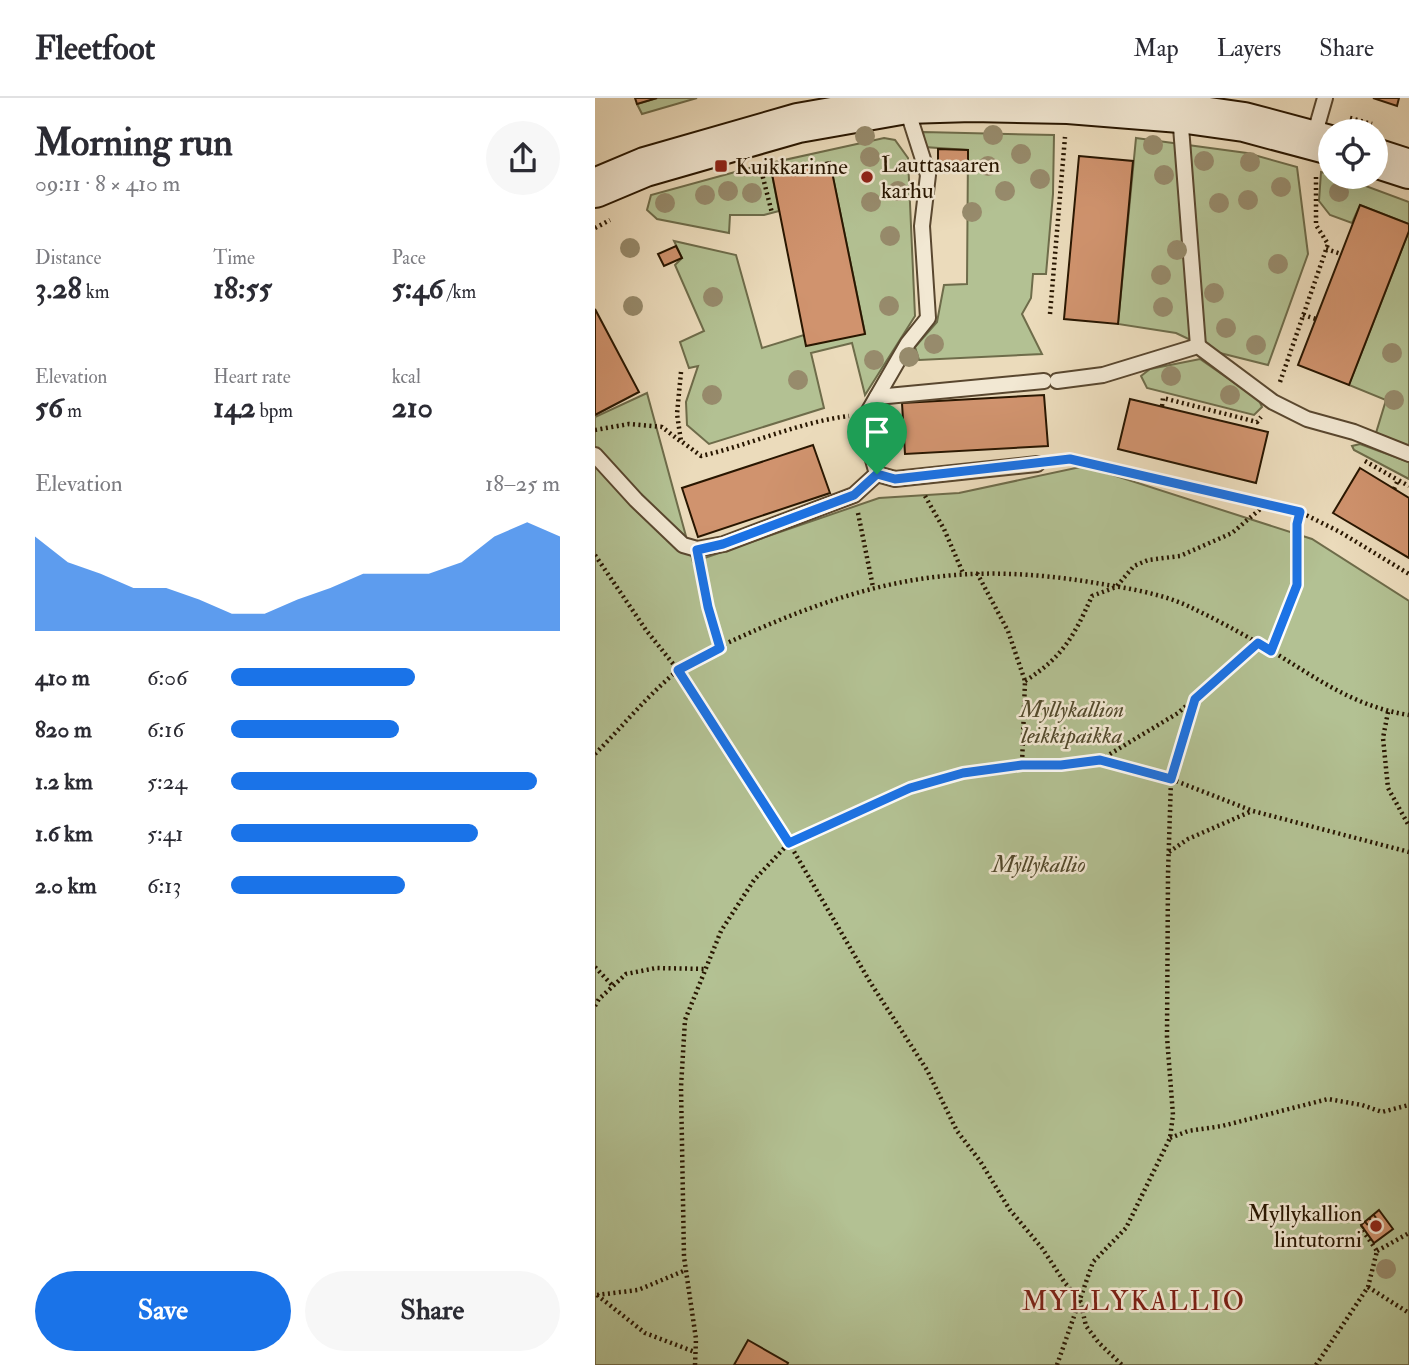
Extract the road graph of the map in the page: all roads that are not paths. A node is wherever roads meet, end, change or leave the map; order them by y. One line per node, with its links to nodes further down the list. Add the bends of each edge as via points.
1 (1325, 98): 4 (lane)
2 (906, 104): 3 (street); 7 (street, via 798,123 645,167); 9 (lane, via 928,176 922,226 928,318)
3 (1160, 107): 4 (street); 8 (lane)
4 (1317, 141)
5 (1388, 162): 6 (street)
6 (1409, 169)
7 (595, 188)
8 (1198, 346): 9 (lane, via 1103,375); 10 (lane, via 1273,402 1307,419)
9 (877, 397): 13 (lane, via 867,414 867,442)
10 (1409, 454)
11 (595, 455): 13 (lane, via 683,545 697,550 854,495)
12 (1037, 464): 13 (lane, via 895,479)
13 (877, 474)

